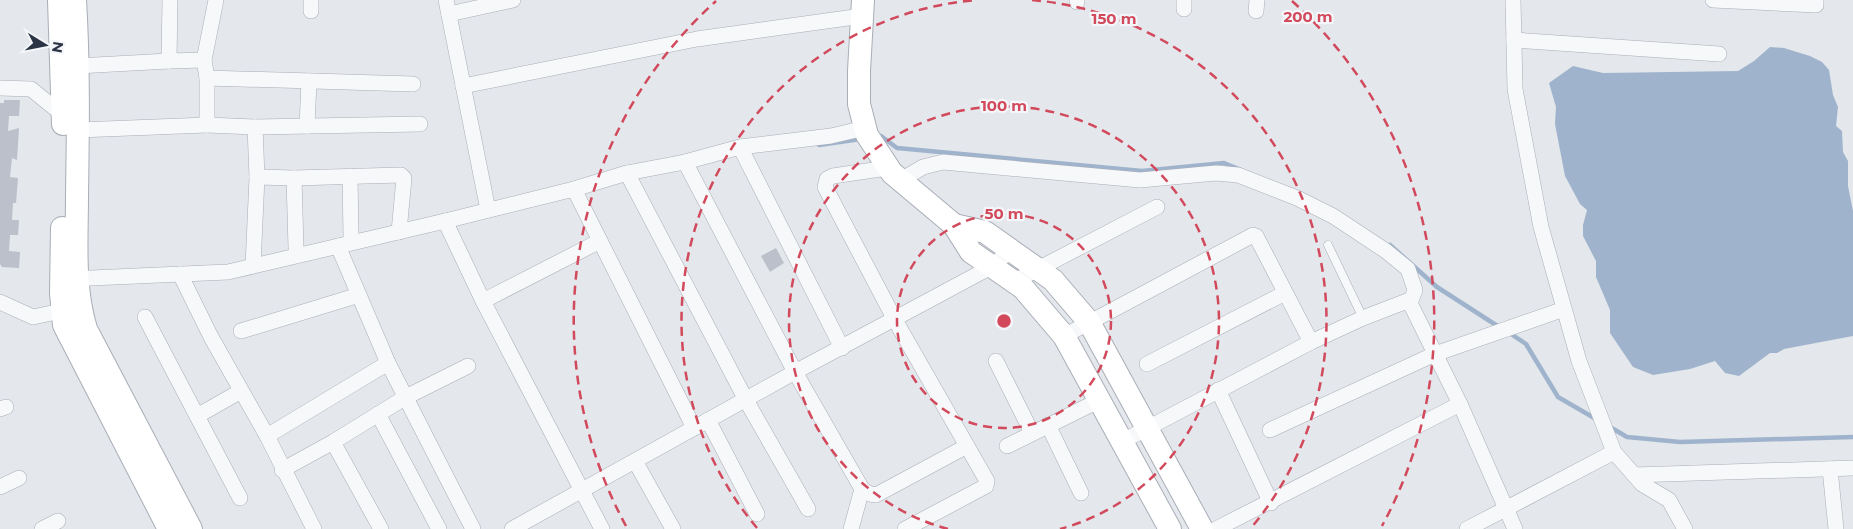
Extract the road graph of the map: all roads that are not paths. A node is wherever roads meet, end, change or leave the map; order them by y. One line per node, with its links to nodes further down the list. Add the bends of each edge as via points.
1 (170, 0): 13 (street)
2 (216, 0): 12 (street)
3 (513, 0): 8 (street)
4 (1513, 0): 10 (street)
5 (1713, 0): 6 (street, via 1816,5)
6 (1816, 0)
7 (67, 3): 14 (street); 20 (street)
8 (448, 7): 18 (street)
9 (863, 8): 18 (street); 26 (street, via 859,104)
10 (1514, 40): 11 (street); 57 (street, via 1516,89 1541,227)
11 (1719, 54)
12 (204, 60): 13 (street); 15 (street)
13 (169, 61): 14 (street)
14 (77, 66): 25 (street)
15 (207, 78): 16 (street); 22 (street)
16 (309, 81): 17 (street); 23 (street)
17 (413, 84)
18 (463, 86): 36 (street)
19 (0, 88): 20 (street, via 31,89)
20 (62, 114): 50 (street)
21 (420, 124): 23 (street)
22 (207, 125): 24 (street); 25 (street)
23 (307, 126): 24 (street)
24 (255, 127): 32 (street)
25 (78, 130): 50 (street)
26 (866, 132): 27 (street); 29 (street)
27 (740, 148): 28 (street); 66 (street)
28 (685, 162): 30 (street); 72 (street)
29 (891, 171): 38 (street); 56 (street, via 943,162 1140,180 1216,173 1238,175 1333,216 1386,251 1408,269 1415,290); 61 (street, via 833,176 826,179 825,187)
30 (627, 173): 34 (street); 76 (street)
31 (350, 176): 33 (street); 39 (street, via 403,176); 40 (street)
32 (257, 177): 33 (street); 46 (street)
33 (294, 178): 44 (street)
34 (574, 189): 36 (street); 41 (street)
35 (1157, 208): 48 (street)
36 (488, 210): 37 (street)
37 (445, 221): 39 (street); 54 (street)
38 (954, 225): 45 (street, via 985,232); 47 (street, via 972,252)
39 (399, 232): 43 (street)
40 (351, 237)
41 (600, 241): 54 (street); 84 (street)
42 (1328, 245): 60 (lane)
43 (338, 246): 46 (street); 53 (street)
44 (296, 248)
45 (1011, 250): 47 (street); 48 (street)
46 (253, 266): 49 (street, via 228,272)
47 (990, 267): 51 (street); 61 (street)
48 (1037, 269): 51 (street); 62 (street, via 1054,280)
49 (180, 274): 50 (street); 74 (street)
50 (69, 279): 58 (street); 112 (street, via 86,329)
51 (1013, 282): 64 (street, via 1023,288)
52 (1285, 293): 62 (street, via 1256,236 1249,236); 65 (street); 70 (street)
53 (359, 295): 63 (street); 69 (street)
54 (483, 300): 101 (street)
55 (0, 302): 58 (street, via 33,318)
56 (1410, 303): 60 (street, via 1404,302); 67 (street)
57 (1564, 310): 67 (street); 92 (street, via 1579,361)
58 (61, 311): 111 (street, via 64,325)
59 (145, 317): 80 (street)
60 (1363, 318): 65 (street)
61 (895, 320): 66 (street); 90 (street)
62 (1089, 322): 64 (street); 83 (street)
63 (241, 331)
64 (1064, 336): 77 (street)
65 (1311, 342): 73 (street)
66 (842, 348): 72 (street)
67 (1435, 354): 78 (street); 85 (street)
68 (996, 361): 86 (street)
69 (388, 363): 75 (street); 87 (street)
70 (1147, 364)
71 (468, 366): 75 (street)
72 (795, 372): 76 (street); 100 (street)
73 (1218, 390): 83 (street); 104 (street)
74 (241, 391): 80 (street); 87 (street)
75 (406, 397): 79 (street); 116 (street)
76 (746, 400): 81 (street); 106 (street)
77 (1100, 400): 82 (street); 88 (street)
78 (1460, 404): 104 (street); 105 (street)
79 (378, 414): 89 (street); 115 (street)
80 (197, 416): 103 (street)
81 (708, 420): 84 (street); 107 (street)
82 (1048, 425): 86 (street); 102 (street)
83 (1147, 427): 88 (street); 122 (street)
84 (694, 428): 93 (street)
85 (1270, 430)
86 (1032, 433): 91 (street)
87 (267, 436): 96 (street)
88 (1122, 441): 109 (street)
89 (333, 442): 96 (street); 114 (street)
90 (967, 446): 100 (street, via 882,493 870,494); 121 (street, via 987,481 986,486)
91 (1007, 446)
92 (1614, 452): 97 (street); 105 (street)
93 (635, 461): 101 (street); 119 (street)
94 (1853, 468): 95 (street)
95 (1830, 469): 97 (street); 127 (street)
96 (282, 470): 113 (street)
97 (1634, 475): 126 (street, via 1642,484 1669,500)
98 (19, 478): 99 (street)
99 (0, 487)
100 (862, 489): 120 (street)
101 (582, 491): 117 (street); 118 (street)
102 (1081, 493)
103 (240, 498)
104 (1271, 503): 123 (street)
105 (1507, 508): 124 (street); 125 (street)
106 (808, 509)
107 (757, 514)
108 (58, 521): 110 (street)
109 (1167, 528)
110 (42, 529)
111 (169, 529)
112 (191, 529)
113 (314, 529)
114 (381, 529)
115 (439, 529)
116 (473, 529)
117 (512, 529)
118 (602, 529)
119 (673, 529)
120 (850, 529)
121 (905, 529)
122 (1202, 529)
123 (1216, 529)
124 (1467, 529)
125 (1515, 529)
126 (1685, 529)
127 (1836, 529)

